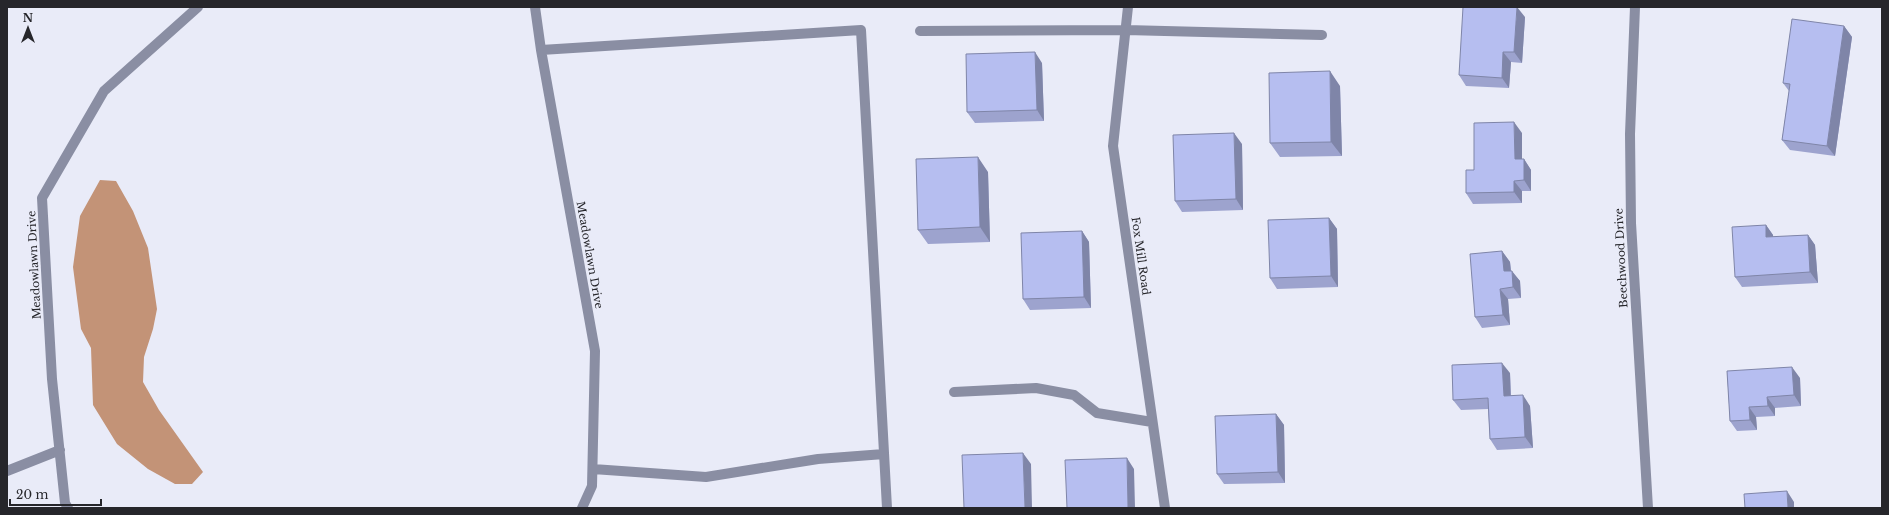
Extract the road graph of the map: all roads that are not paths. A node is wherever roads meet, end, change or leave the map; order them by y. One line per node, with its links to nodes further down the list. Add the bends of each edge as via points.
1 (198, 7): 11 (street, Meadowlawn Drive, via 104,91 42,198 52,379)
2 (535, 7): 8 (street, Meadowlawn Drive)
3 (1128, 7): 5 (street, Fox Mill Road)
4 (1635, 7): 19 (street, Beechwood Drive, via 1630,134 1631,223)
5 (1126, 30): 6 (street); 7 (street); 10 (street, Fox Mill Road, via 1113,146)
6 (920, 31)
7 (1322, 35)
8 (541, 50): 12 (street, via 861,30); 13 (street, Meadowlawn Drive, via 595,350)
9 (954, 392): 10 (street, via 1036,388 1074,396 1098,413)
10 (1152, 422): 18 (street, Fox Mill Road)
11 (60, 450): 14 (street); 15 (street, Meadowlawn Drive, via 65,503)
12 (884, 454): 13 (street, via 818,459 706,477); 17 (street)
13 (593, 469): 16 (street, Meadowlawn Drive, via 592,486)
14 (7, 471)
15 (68, 508)
16 (582, 508)
17 (887, 508)
18 (1165, 508)
19 (1648, 508)

